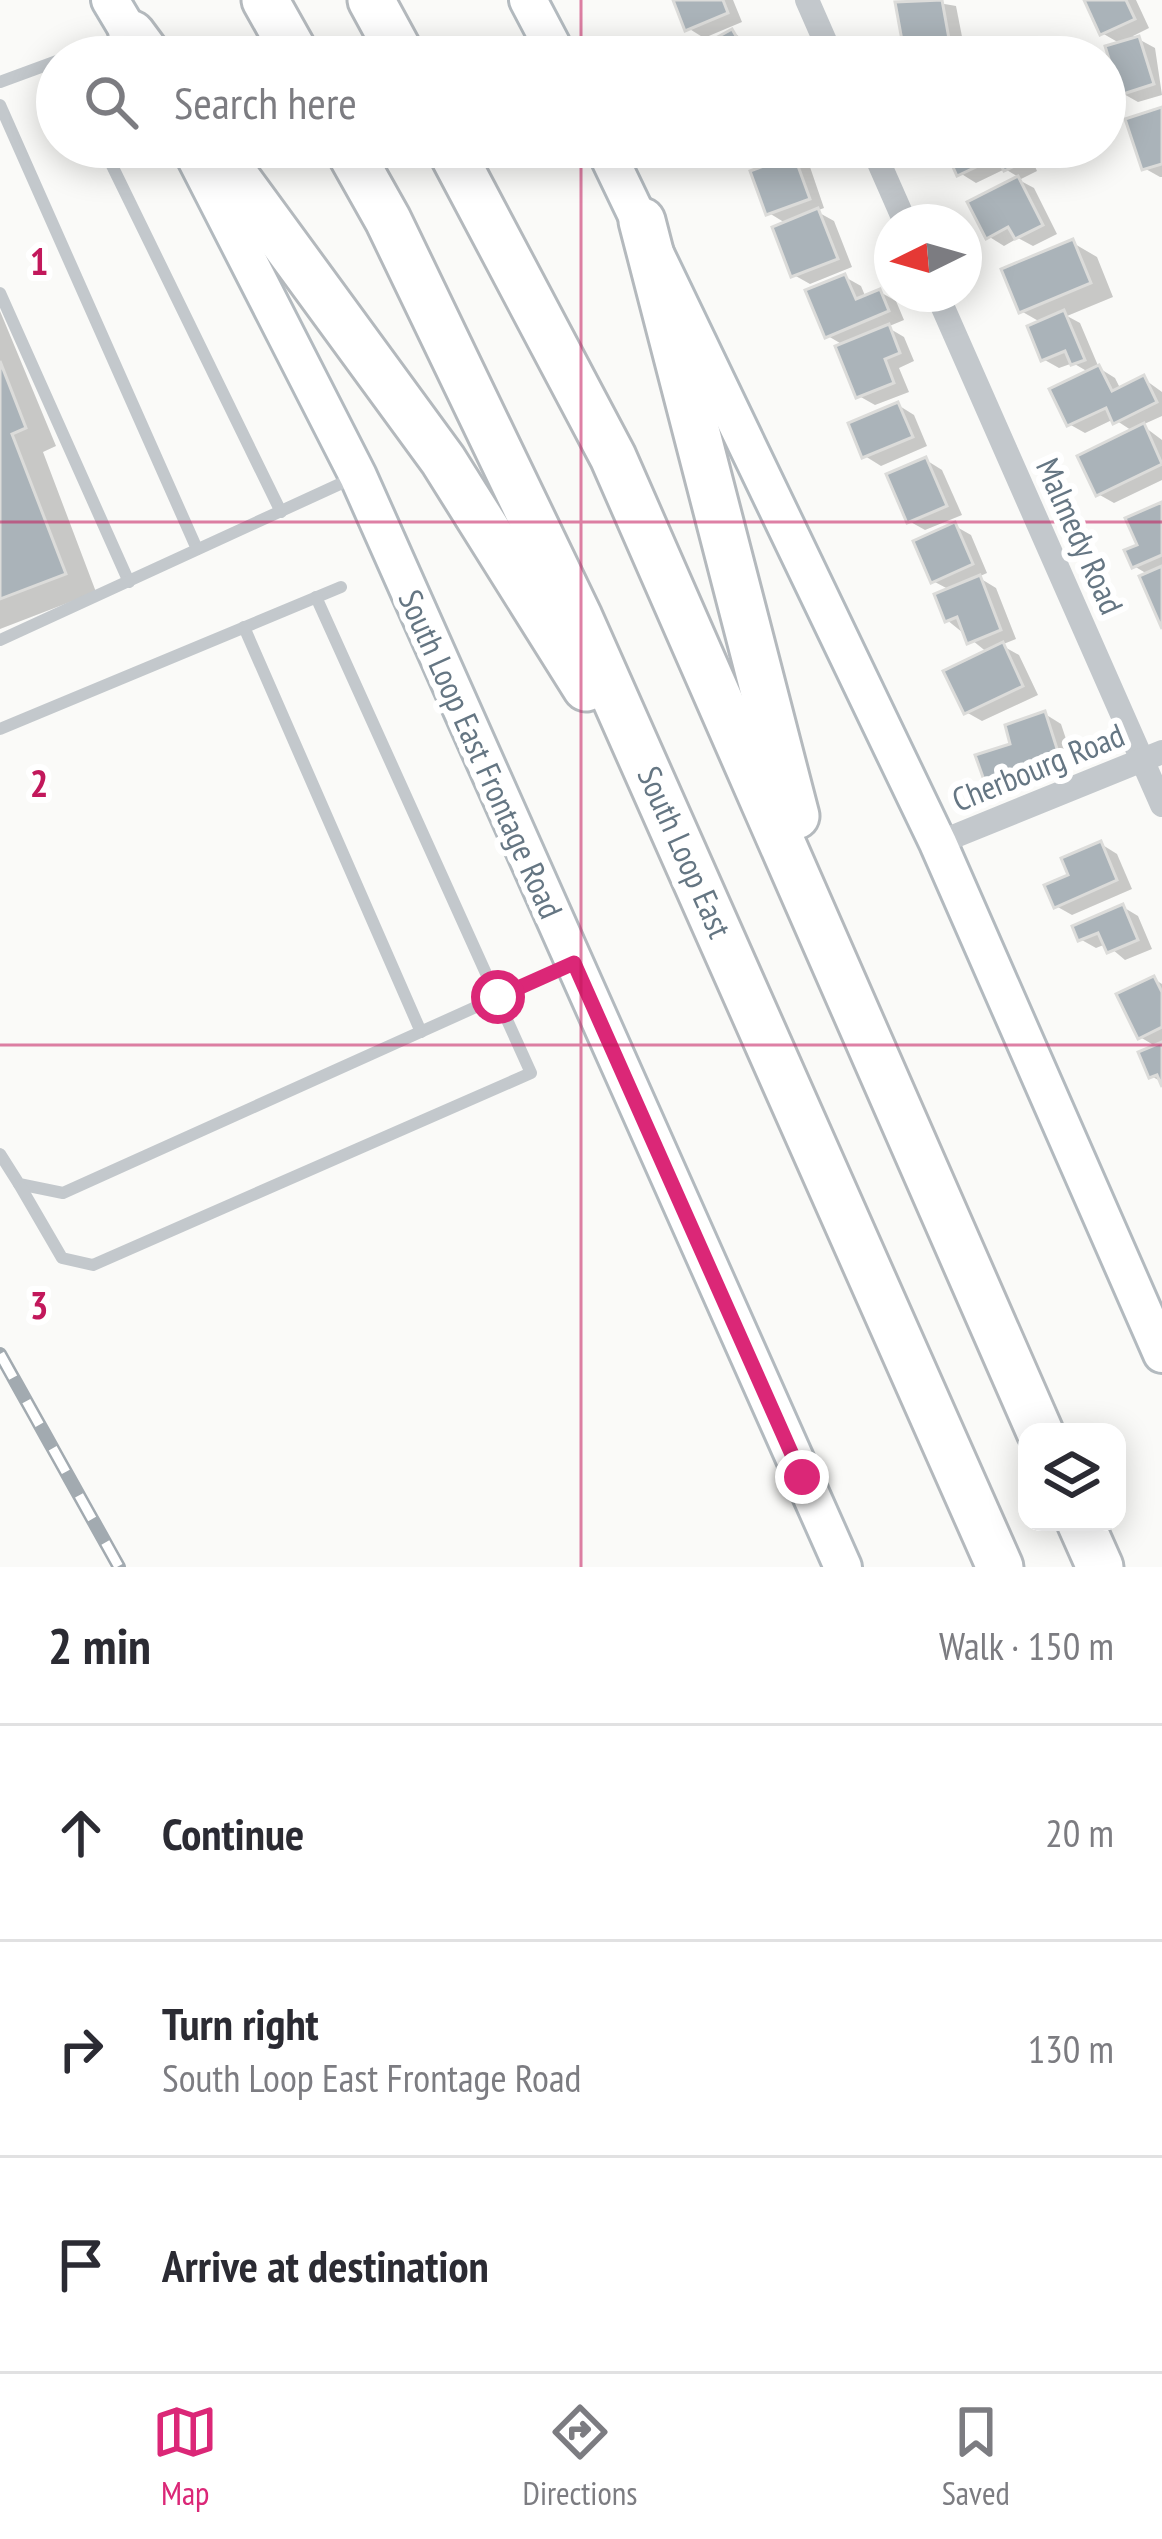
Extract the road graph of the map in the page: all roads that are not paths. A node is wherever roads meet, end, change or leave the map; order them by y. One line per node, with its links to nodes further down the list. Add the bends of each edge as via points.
1 (265, 0): 5 (highway)
2 (371, 0): 6 (highway)
3 (529, 0): 7 (main road)
4 (807, 0): 8 (street)
5 (285, 36)
6 (391, 36)
7 (547, 36)
8 (823, 36)
9 (36, 67): 10 (lane)
10 (0, 82)
11 (0, 105): 25 (lane)
12 (113, 168): 24 (lane)
13 (201, 168): 23 (main road, South Loop East Frontage Road)
14 (229, 168): 34 (highway, via 443,460)
15 (357, 168): 34 (highway, South Loop East)
16 (460, 168): 36 (highway, via 613,457)
17 (615, 168): 20 (main road)
18 (881, 168): 19 (street)
19 (897, 204)
20 (642, 220): 35 (main road); 36 (highway)
21 (0, 293): 26 (lane)
22 (945, 312): 32 (street, Malmedy Road)
23 (358, 476): 24 (lane); 37 (main road, South Loop East Frontage Road)
24 (281, 512): 25 (lane)
25 (197, 548): 26 (lane)
26 (129, 582): 30 (lane)
27 (341, 586): 28 (lane)
28 (316, 597): 29 (lane); 38 (lane)
29 (244, 627): 31 (lane); 39 (lane)
30 (0, 640)
31 (0, 729)
32 (1152, 756): 33 (street, Malmedy Road); 35 (street, Cherbourg Road)
33 (1162, 805)
34 (679, 838): 46 (highway, South Loop East)
35 (938, 843): 42 (main road)
36 (829, 946): 43 (highway)
37 (574, 963): 38 (lane); 45 (main road, South Loop East Frontage Road)
38 (498, 997): 39 (lane); 41 (lane, via 531,1073 93,1265 62,1258)
39 (421, 1032): 41 (lane, via 63,1193)
40 (0, 1154): 41 (lane)
41 (19, 1184)
42 (1162, 1354)
43 (1036, 1423)
44 (1084, 1531): 47 (highway)
45 (843, 1567)
46 (1000, 1567)
47 (1100, 1567)

